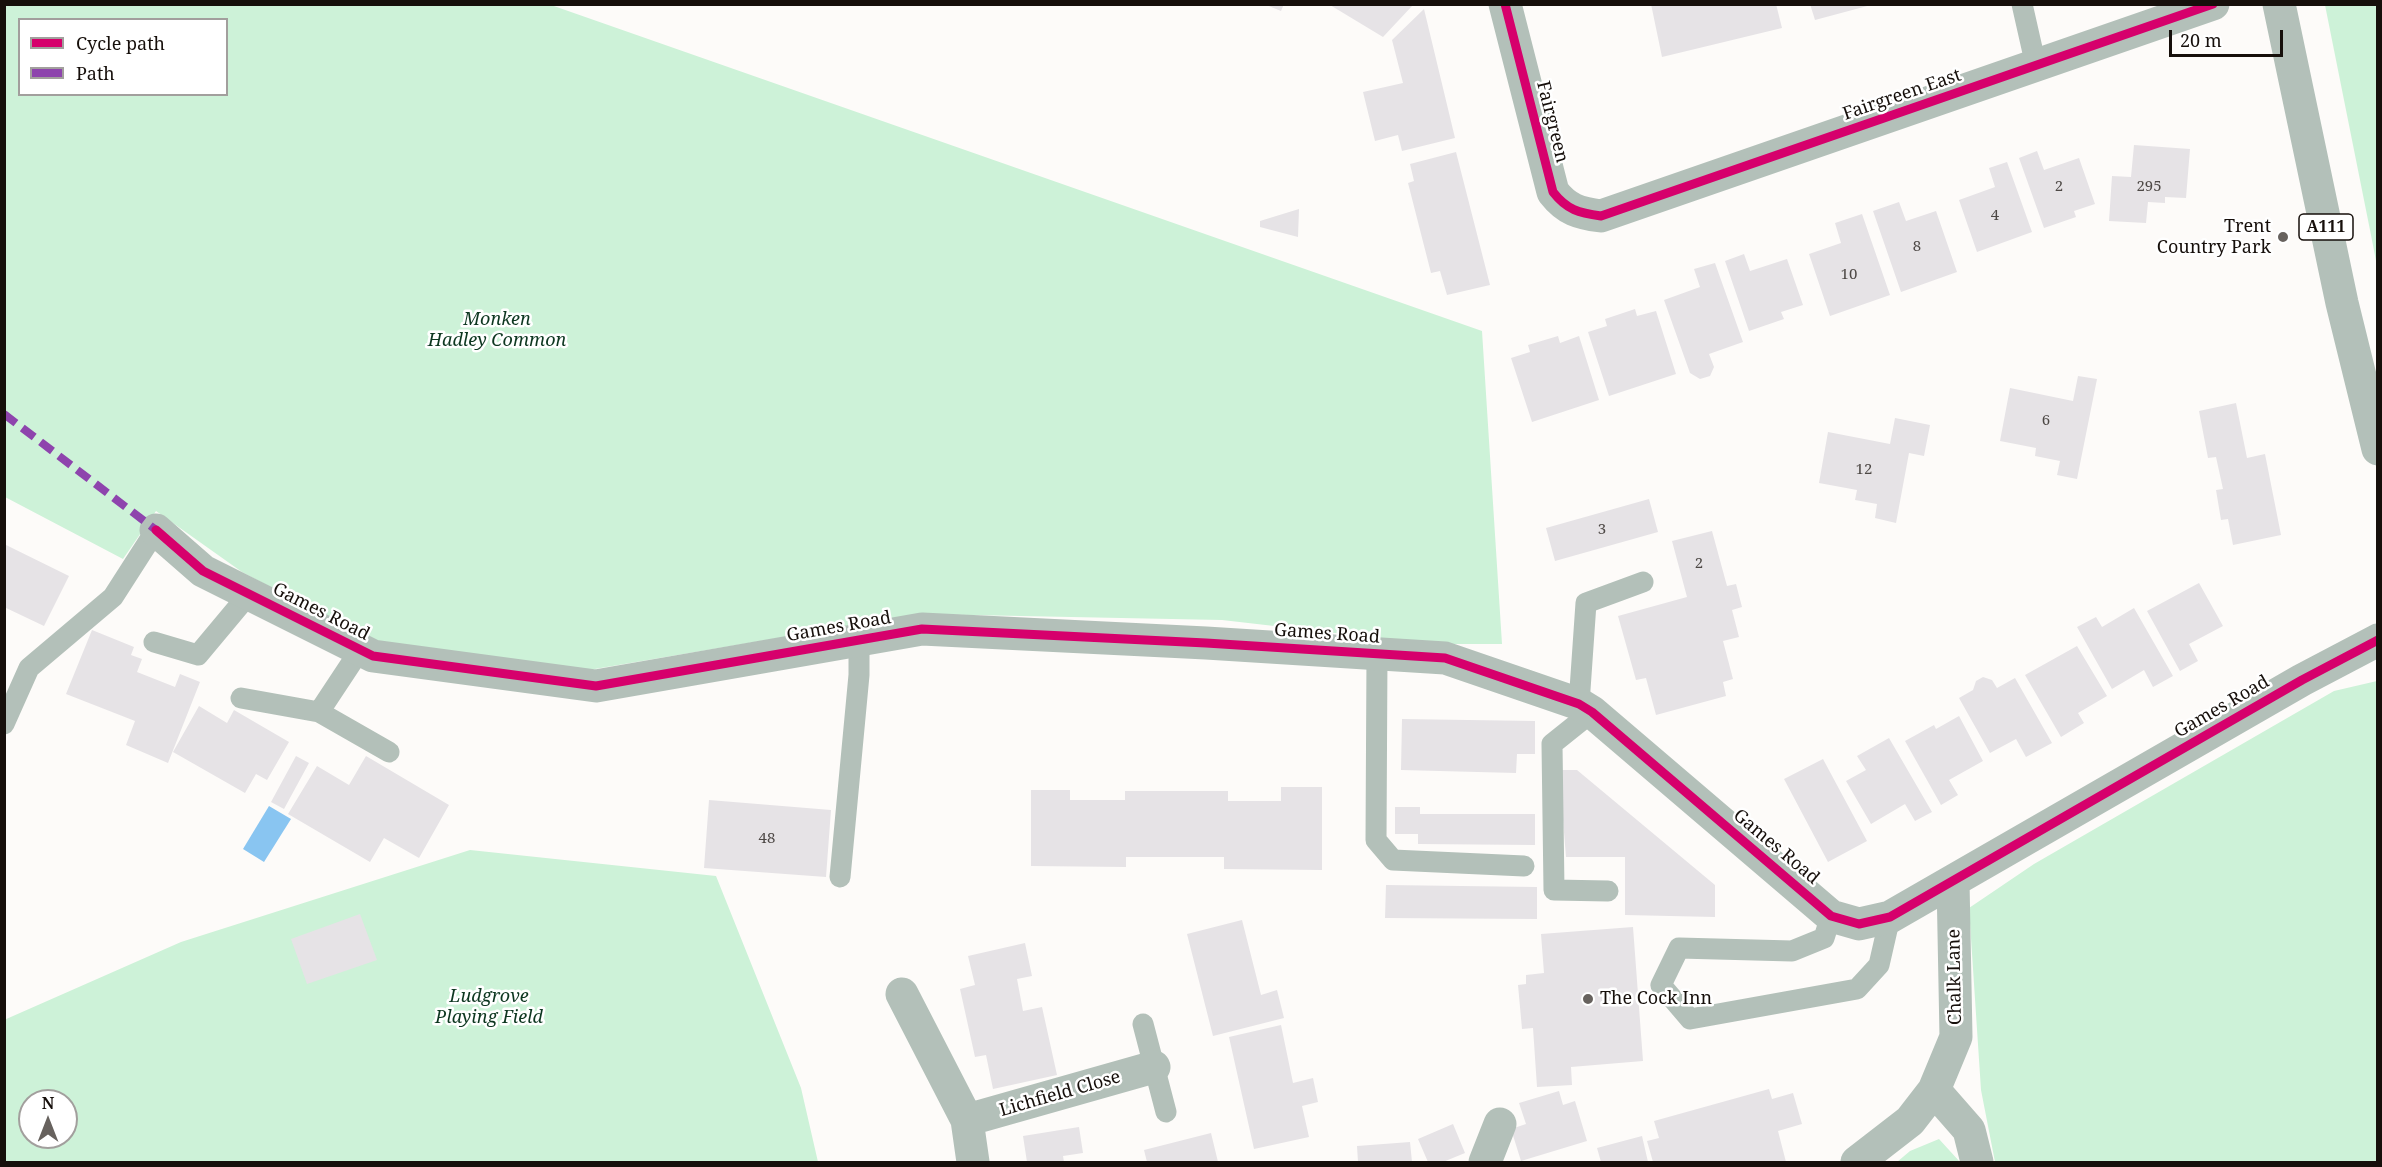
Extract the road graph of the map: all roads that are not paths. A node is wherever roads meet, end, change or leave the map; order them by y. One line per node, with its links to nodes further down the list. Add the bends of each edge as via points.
1 (1505, 4): 6 (street, Fairgreen, via 1553,192 1564,206 1578,213)
2 (2022, 4): 5 (lane)
3 (2213, 4): 5 (street, Fairgreen East)
4 (2279, 4): 7 (street, A111, via 2342,303)
5 (2036, 66): 6 (street, Fairgreen East)
6 (1601, 216)
7 (2378, 449)
8 (156, 530): 10 (street, Games Road, via 203,571); 19 (lane, via 113,597 29,668)
9 (1643, 582): 17 (lane, via 1586,603)
10 (249, 594): 13 (lane, via 198,655); 14 (street, Games Road)
11 (859, 640): 14 (street, Games Road, via 596,686 373,656); 15 (street, Games Road, via 922,629); 22 (lane)
12 (2378, 640): 23 (street, Games Road)
13 (154, 642)
14 (360, 650): 18 (lane)
15 (1377, 654): 17 (street, Games Road, via 1445,658); 21 (lane, via 1376,840 1393,860)
16 (241, 698): 18 (lane)
17 (1585, 708): 24 (lane, via 1552,744 1554,890); 25 (street, Games Road)
18 (319, 712): 20 (lane)
19 (4, 724)
20 (389, 752)
21 (1524, 866)
22 (840, 878)
23 (1953, 881): 26 (street, Games Road); 30 (street, Chalk Lane, via 1956,1037)
24 (1608, 891)
25 (1831, 916): 26 (street, Games Road, via 1858,924); 26 (lane, via 1824,938 1792,951 1679,948 1661,985 1690,1020 1857,988 1879,964)
26 (1890, 916)
27 (902, 994): 32 (street)
28 (1143, 1024): 29 (lane)
29 (1154, 1067): 31 (lane); 32 (street, Lichfield Close)
30 (1934, 1090): 36 (street, Chalk Lane, via 1910,1121); 37 (street, via 1969,1130)
31 (1166, 1112)
32 (967, 1120): 34 (street)
33 (1500, 1124): 35 (street)
34 (974, 1162)
35 (1485, 1162)
36 (1857, 1162)
37 (1977, 1162)

